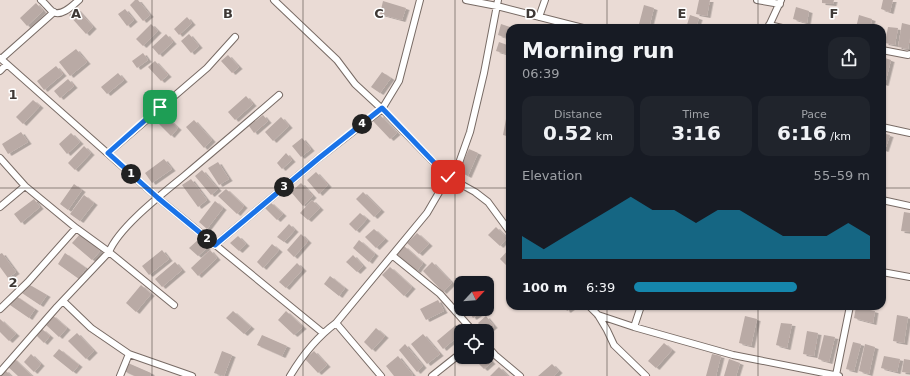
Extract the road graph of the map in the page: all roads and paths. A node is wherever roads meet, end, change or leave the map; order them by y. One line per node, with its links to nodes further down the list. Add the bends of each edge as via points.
1 (42, 0): 10 (street)
2 (79, 0): 10 (street, via 64,12)
3 (274, 0): 21 (street, via 337,60 355,84)
4 (420, 0): 21 (street, via 399,81)
5 (466, 0): 9 (street)
6 (545, 0): 11 (street)
7 (757, 0): 8 (street)
8 (781, 2): 13 (street)
9 (498, 3): 11 (street); 26 (street, via 470,132 459,163)
10 (54, 12): 17 (street)
11 (539, 17): 12 (street)
12 (567, 24)
13 (770, 24)
14 (235, 37): 24 (street, via 207,68)
15 (886, 51): 16 (street)
16 (910, 54)
17 (0, 59): 18 (street)
18 (6, 65): 19 (street); 24 (street)
19 (0, 71)
20 (279, 95): 28 (street)
21 (382, 108): 26 (street); 34 (street)
22 (886, 127): 23 (street)
23 (910, 133)
24 (108, 153): 28 (street)
25 (0, 158): 27 (street)
26 (448, 177): 32 (street, via 488,202); 36 (street, via 427,213)
27 (25, 186): 31 (street); 33 (street)
28 (158, 198): 34 (street); 35 (street, via 123,230)
29 (886, 201): 30 (street)
30 (910, 206)
31 (0, 207)
32 (506, 227)
33 (76, 228): 35 (street); 41 (street)
34 (215, 245): 49 (street)
35 (109, 252): 39 (street); 40 (street)
36 (393, 256): 46 (street); 47 (street, via 440,294)
37 (886, 273): 38 (street)
38 (910, 277)
39 (63, 301): 50 (street, via 91,328); 53 (street)
40 (174, 305)
41 (0, 309)
42 (593, 310): 45 (street)
43 (640, 310): 48 (street)
44 (849, 310): 61 (street)
45 (598, 315): 48 (street); 60 (street, via 614,345)
46 (336, 323): 49 (street); 57 (street)
47 (467, 324)
48 (634, 327): 61 (street, via 733,356)
49 (323, 333): 56 (street)
50 (129, 354): 54 (street); 55 (street)
51 (494, 354): 59 (street)
52 (454, 359): 58 (street)
53 (0, 372)
54 (120, 376)
55 (192, 376)
56 (290, 376)
57 (381, 376)
58 (432, 376)
59 (520, 376)
60 (646, 376)
61 (837, 376)

